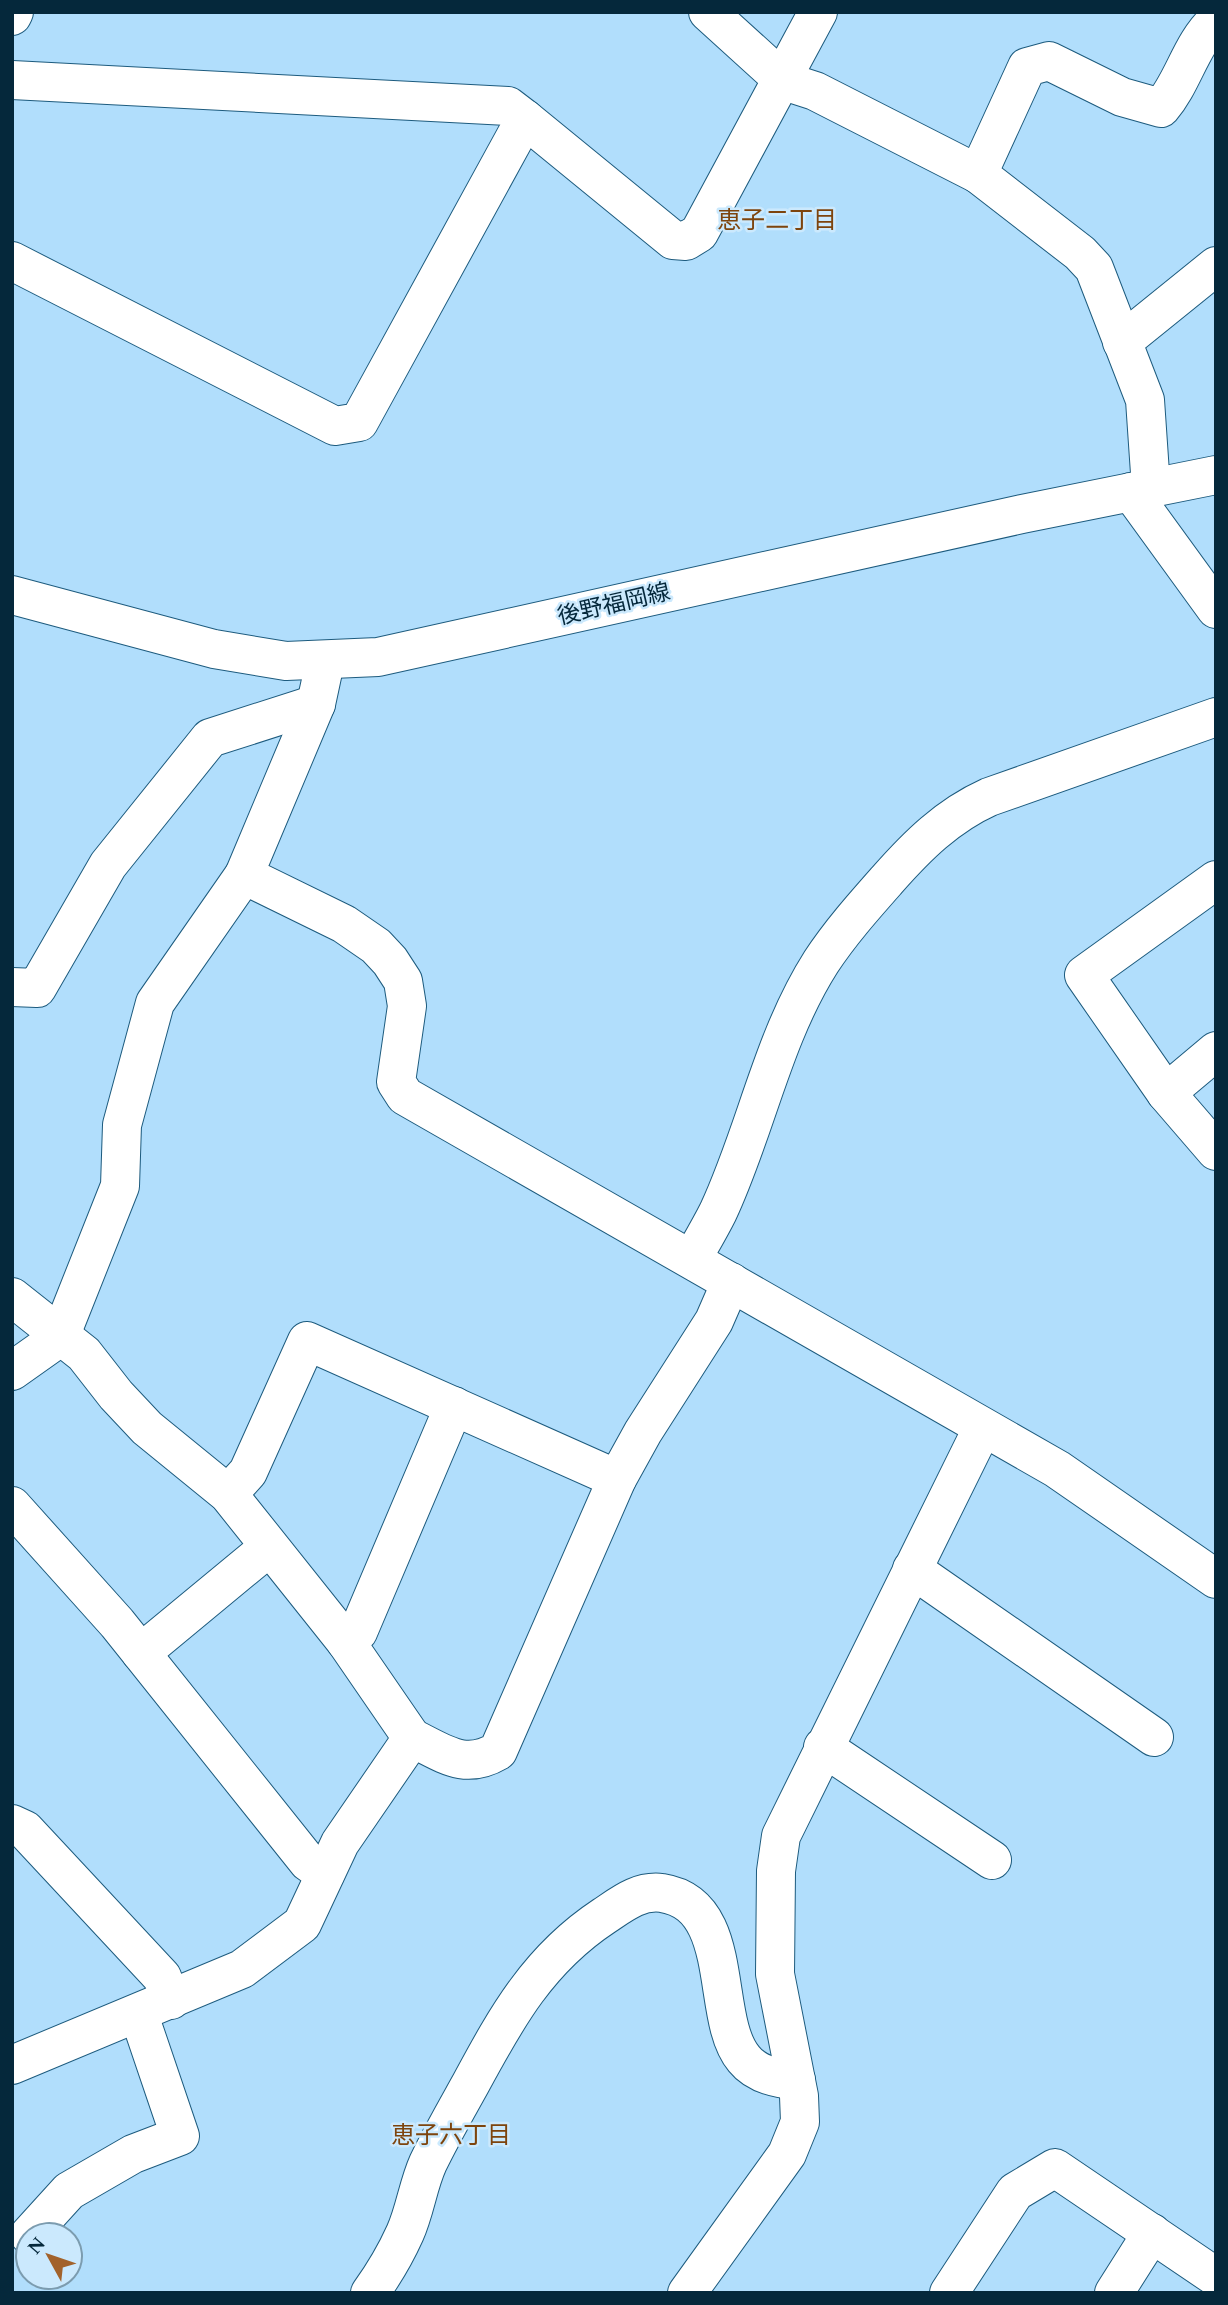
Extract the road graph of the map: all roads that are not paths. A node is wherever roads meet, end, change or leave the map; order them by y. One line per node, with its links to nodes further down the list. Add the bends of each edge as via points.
1 (708, 12): 5 (street)
2 (818, 12): 5 (street)
3 (1216, 21): 7 (street, via 1200,36 1177,90 1161,108 1122,97 1049,61 1027,68)
4 (12, 80): 6 (street, via 508,106)
5 (784, 81): 6 (street, via 699,233 686,241 673,240); 7 (street, via 815,91)
6 (525, 119): 8 (street, via 359,422 335,426)
7 (978, 174): 10 (street, via 1094,268)
8 (12, 261)
9 (1216, 266): 10 (street)
10 (1122, 342): 12 (street, via 1145,400)
11 (1216, 475): 12 (street, 後野福岡線)
12 (1141, 490): 14 (street); 15 (street, 後野福岡線, via 378,657)
13 (12, 595): 15 (street, 後野福岡線, via 214,649 286,661)
14 (1216, 609)
15 (325, 662): 16 (street)
16 (316, 704): 18 (street); 20 (street, via 209,738 108,865 37,988)
17 (1216, 717): 24 (street, via 961,810 899,867 820,963 792,1019 718,1211)
18 (244, 875): 24 (street, via 344,924 390,961 403,981 407,1006 396,1082 405,1096); 27 (street, via 155,1003 122,1125 120,1186)
19 (1216, 880): 22 (street, via 1084,975)
20 (12, 987)
21 (1216, 1051): 22 (street)
22 (1166, 1093): 23 (street)
23 (1216, 1152)
24 (692, 1259): 25 (street)
25 (731, 1282): 30 (street); 31 (street, via 714,1321)
26 (12, 1297): 27 (street)
27 (60, 1337): 28 (street); 32 (street, via 84,1354 147,1428)
28 (12, 1371)
29 (454, 1406): 31 (street); 32 (street, via 307,1341 248,1472); 37 (street, via 358,1632)
30 (982, 1429): 35 (street); 36 (street, via 1057,1469)
31 (617, 1479): 40 (street, via 498,1751 482,1761 459,1760)
32 (228, 1494): 34 (street)
33 (12, 1506): 38 (street)
34 (268, 1548): 37 (street); 38 (street)
35 (912, 1569): 39 (street); 41 (street)
36 (1216, 1579)
37 (346, 1642): 40 (street)
38 (141, 1653): 44 (street, via 308,1862)
39 (1153, 1737)
40 (412, 1738): 44 (street, via 340,1843)
41 (823, 1747): 43 (street); 47 (street, via 781,1836 776,1871 775,1974)
42 (12, 1824): 45 (street, via 25,1830 162,1977)
43 (992, 1860)
44 (325, 1874): 45 (street, via 302,1924 271,1950 242,1969)
45 (155, 2008): 46 (street); 48 (street, via 180,2136 132,2154 69,2191)
46 (12, 2065)
47 (796, 2080): 51 (street, via 777,2078 743,2058 706,1923 687,1904 663,1893 638,1894 560,1948 506,2019 428,2165 405,2234); 52 (street, via 800,2122 787,2154)
48 (42, 2221)
49 (1152, 2233): 50 (street); 53 (street, via 1055,2168 1015,2192); 54 (street)
50 (1216, 2277)
51 (370, 2293)
52 (687, 2293)
53 (949, 2293)
54 (1114, 2293)

